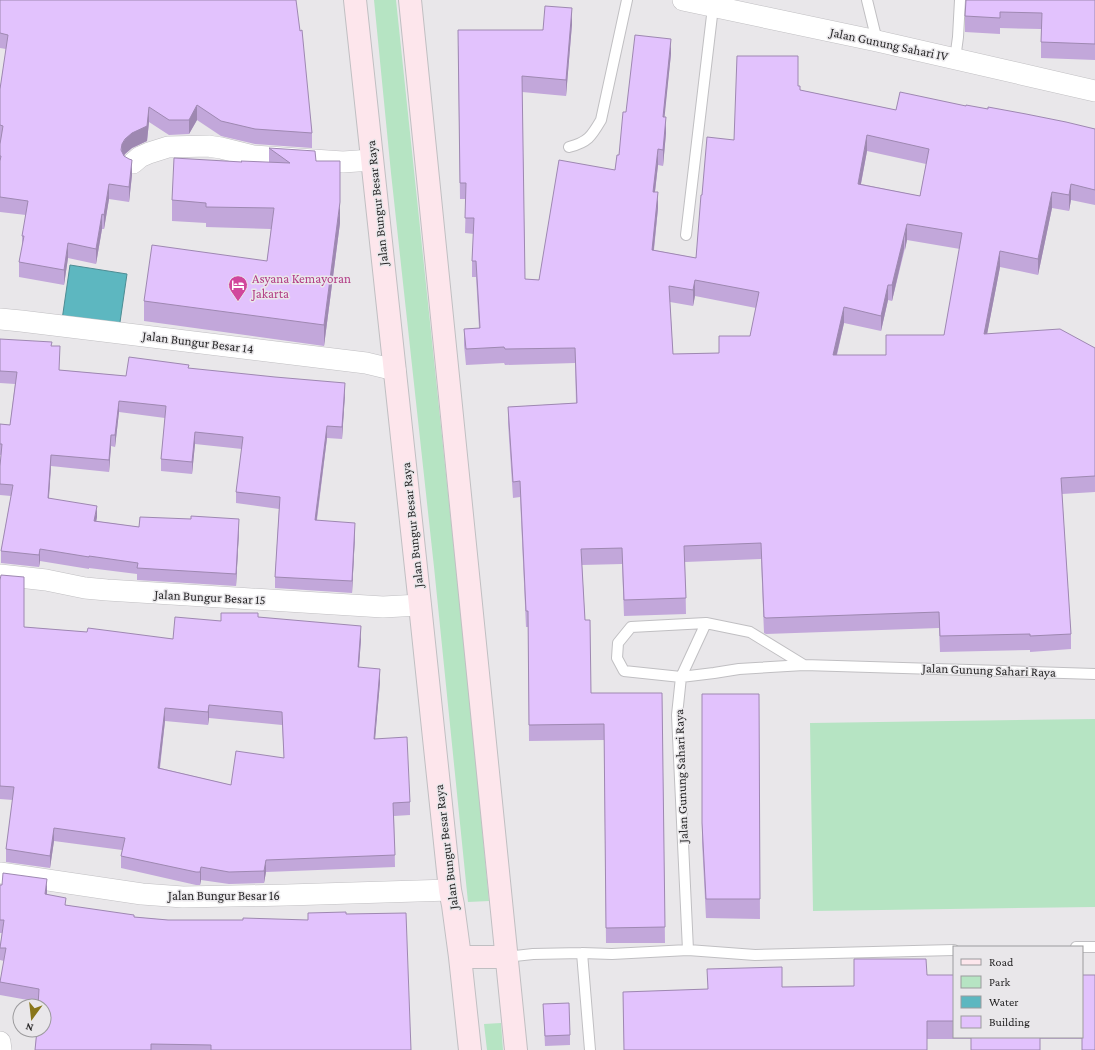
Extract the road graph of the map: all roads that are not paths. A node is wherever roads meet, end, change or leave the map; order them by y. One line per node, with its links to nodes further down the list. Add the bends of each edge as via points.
1 (354, 0): 12 (main road, Jalan Bungur Besar Raya)
2 (410, 0): 31 (main road)
3 (627, 0): 11 (lane, via 601,120 590,138)
4 (683, 0): 7 (street, Jalan Gunung Sahari IV)
5 (867, 0): 8 (lane)
6 (960, 0): 9 (lane)
7 (713, 7): 8 (street, Jalan Gunung Sahari IV); 14 (lane)
8 (877, 41): 9 (street, Jalan Gunung Sahari IV)
9 (955, 59): 10 (street, Jalan Gunung Sahari IV)
10 (1095, 91)
11 (569, 147)
12 (372, 160): 13 (street, via 343,162 253,156 208,146 168,147 140,157); 16 (main road, Jalan Bungur Besar Raya)
13 (133, 163)
14 (686, 235)
15 (0, 319): 16 (street, Jalan Bungur Besar 14, via 358,362)
16 (395, 370): 18 (main road, Jalan Bungur Besar Raya)
17 (0, 575): 18 (street, Jalan Bungur Besar 15, via 46,580 85,588 141,593 383,606)
18 (420, 605): 24 (main road, Jalan Bungur Besar Raya)
19 (706, 623): 20 (lane, via 750,632); 22 (lane); 22 (lane, via 631,627 618,643 617,658 624,671)
20 (804, 664): 21 (lane, Jalan Gunung Sahari Raya); 22 (lane, Jalan Gunung Sahari Raya, via 739,668 714,674)
21 (1095, 674)
22 (681, 677): 27 (lane, Jalan Gunung Sahari Raya, via 677,715)
23 (0, 873): 24 (street, Jalan Bungur Besar 16, via 142,894 182,896)
24 (450, 890): 30 (main road, Jalan Bungur Besar Raya)
25 (1095, 946): 26 (lane)
26 (1083, 947)
27 (688, 950): 28 (lane, via 755,955); 29 (lane)
28 (953, 950)
29 (582, 953): 31 (lane); 36 (lane)
30 (460, 957): 31 (main road); 34 (main road, Jalan Bungur Besar Raya)
31 (506, 957): 35 (main road)
32 (0, 1042): 33 (street)
33 (1, 1050)
34 (470, 1050)
35 (516, 1050)
36 (590, 1050)

